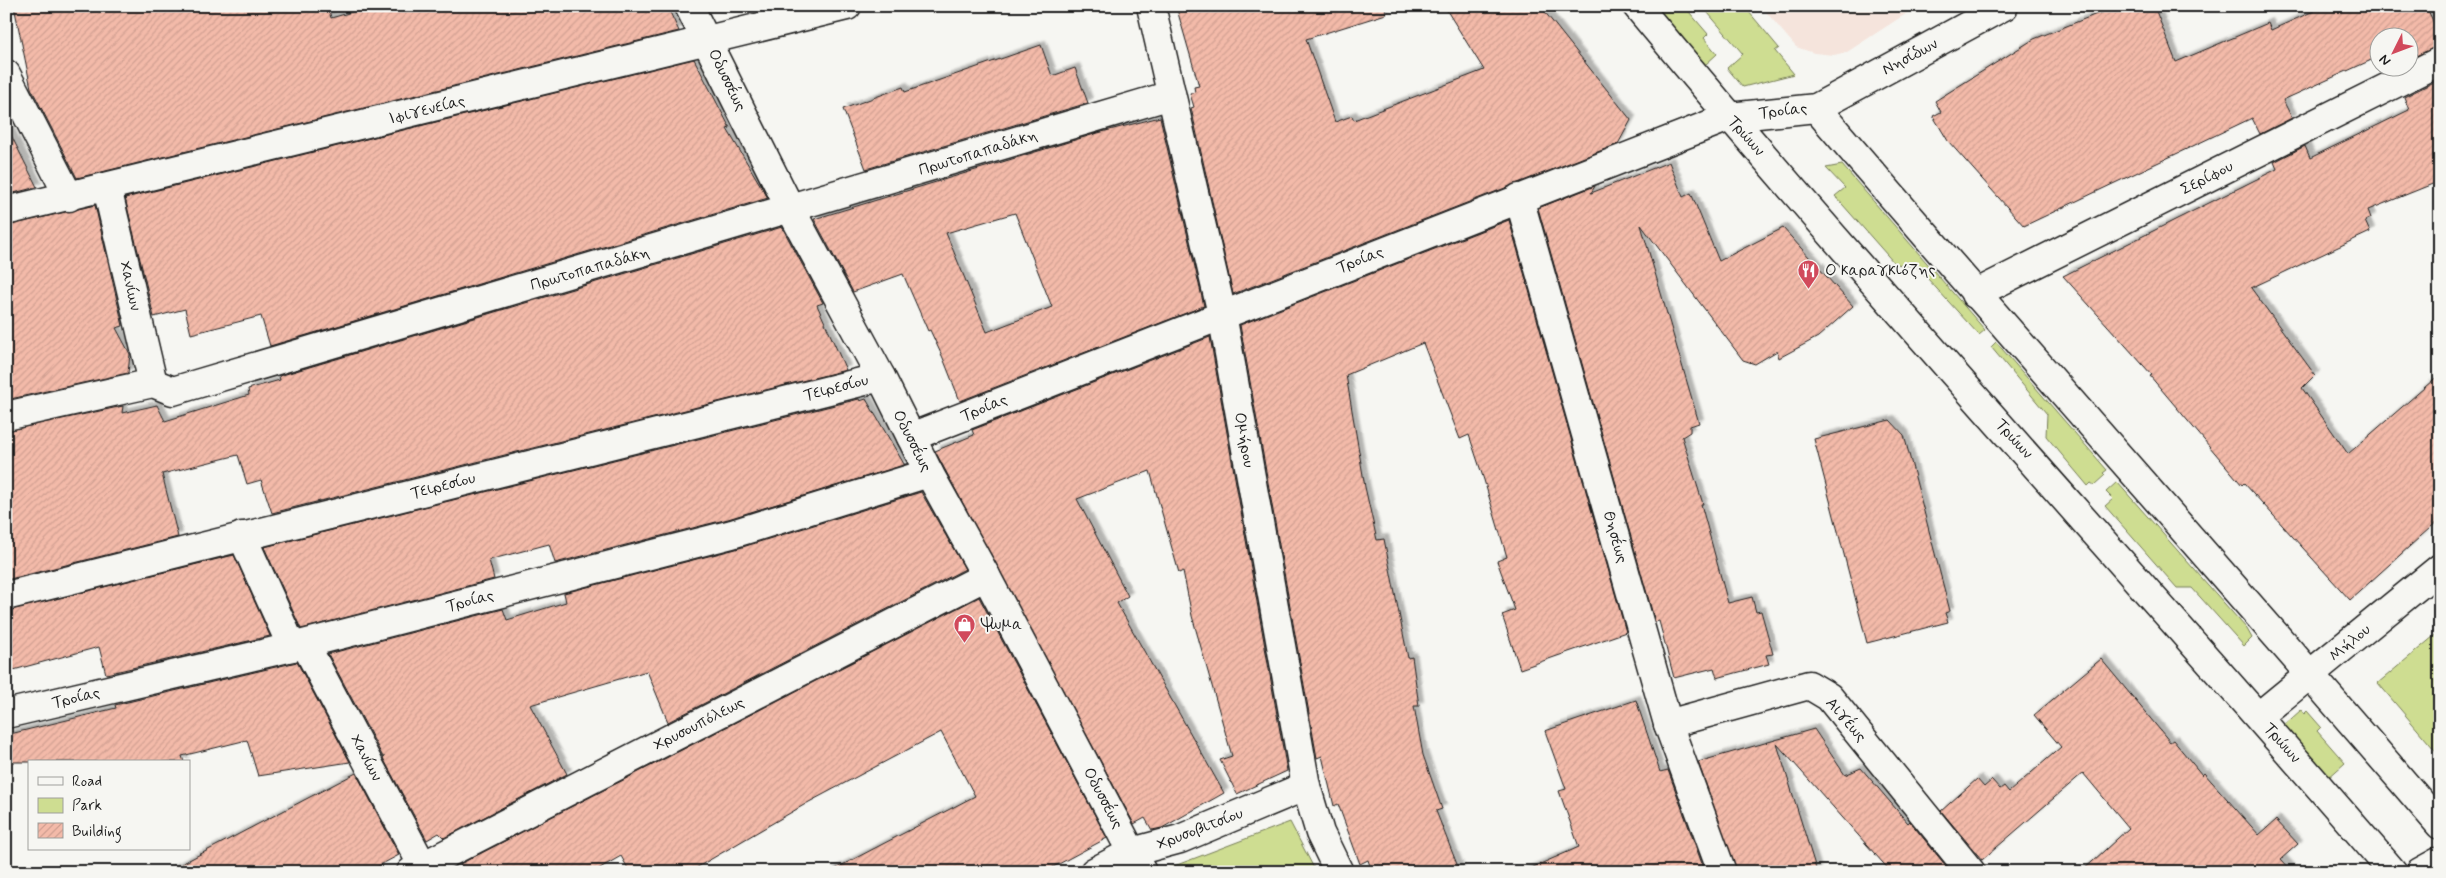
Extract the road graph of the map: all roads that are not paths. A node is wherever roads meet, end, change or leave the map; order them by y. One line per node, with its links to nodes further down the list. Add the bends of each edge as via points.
1 (689, 6): 6 (street, Οδυσσέως)
2 (847, 6): 6 (street, Ιφιγενείας)
3 (1150, 6): 9 (street, Ομήρου)
4 (1637, 6): 11 (street, Τρώων)
5 (2004, 6): 10 (street, Νησίδων)
6 (708, 41): 12 (street, Ιφιγενείας); 15 (street, Οδυσσέως)
7 (2440, 61): 17 (street, Σερίφου)
8 (6, 74): 13 (street)
9 (1171, 95): 15 (street, Πρωτοπαπαδάκη); 18 (street, Ομήρου)
10 (1816, 108): 11 (street, Τροίας); 17 (street)
11 (1729, 117): 14 (street, Τροίας); 31 (street, Τρώων)
12 (107, 188): 13 (street, Ιφιγενείας); 20 (street, Χανίων)
13 (69, 197): 16 (street, Ιφιγενείας)
14 (1519, 198): 18 (street, Τροίας); 32 (street, Θησέως)
15 (791, 210): 19 (street, Οδυσσέως); 20 (street, Πρωτοπαπαδάκη, via 173,392)
16 (6, 211)
17 (1975, 294): 29 (street)
18 (1222, 314): 22 (street, Τροίας); 33 (street, Ομήρου)
19 (881, 377): 22 (street, Οδυσσέως); 24 (street, Τειρεσίου)
20 (153, 384): 21 (street, Πρωτοπαπαδάκη)
21 (6, 416)
22 (911, 437): 23 (street, Οδυσσέως)
23 (929, 473): 26 (street, Οδυσσέως); 28 (street, Τροίας, via 732,534)
24 (242, 536): 27 (street, Τειρεσίου); 28 (street, Χανίων)
25 (2440, 568): 29 (street, Μήλου)
26 (986, 576): 36 (street, Οδυσσέως); 37 (street, Χρυσουπόλεως)
27 (6, 596)
28 (298, 645): 30 (street, Τροίας); 37 (street, Χανίων)
29 (2312, 674): 31 (street, Μήλου); 34 (street)
30 (6, 714)
31 (2259, 716): 42 (street, Τρώων)
32 (1668, 724): 40 (street, Θησέως); 41 (street, Αιγέως, via 1809,685 1829,697)
33 (1306, 786): 36 (street, Χρυσοβιτσίου, via 1180,839); 39 (street, Ομήρου, via 1320,833)
34 (2440, 825)
35 (2440, 861): 43 (street)
36 (1137, 862): 38 (street, Χρυσοβιτσίου)
37 (420, 870)
38 (1094, 872)
39 (1340, 872)
40 (1722, 872)
41 (1971, 872)
42 (2393, 872)
43 (2420, 872)

